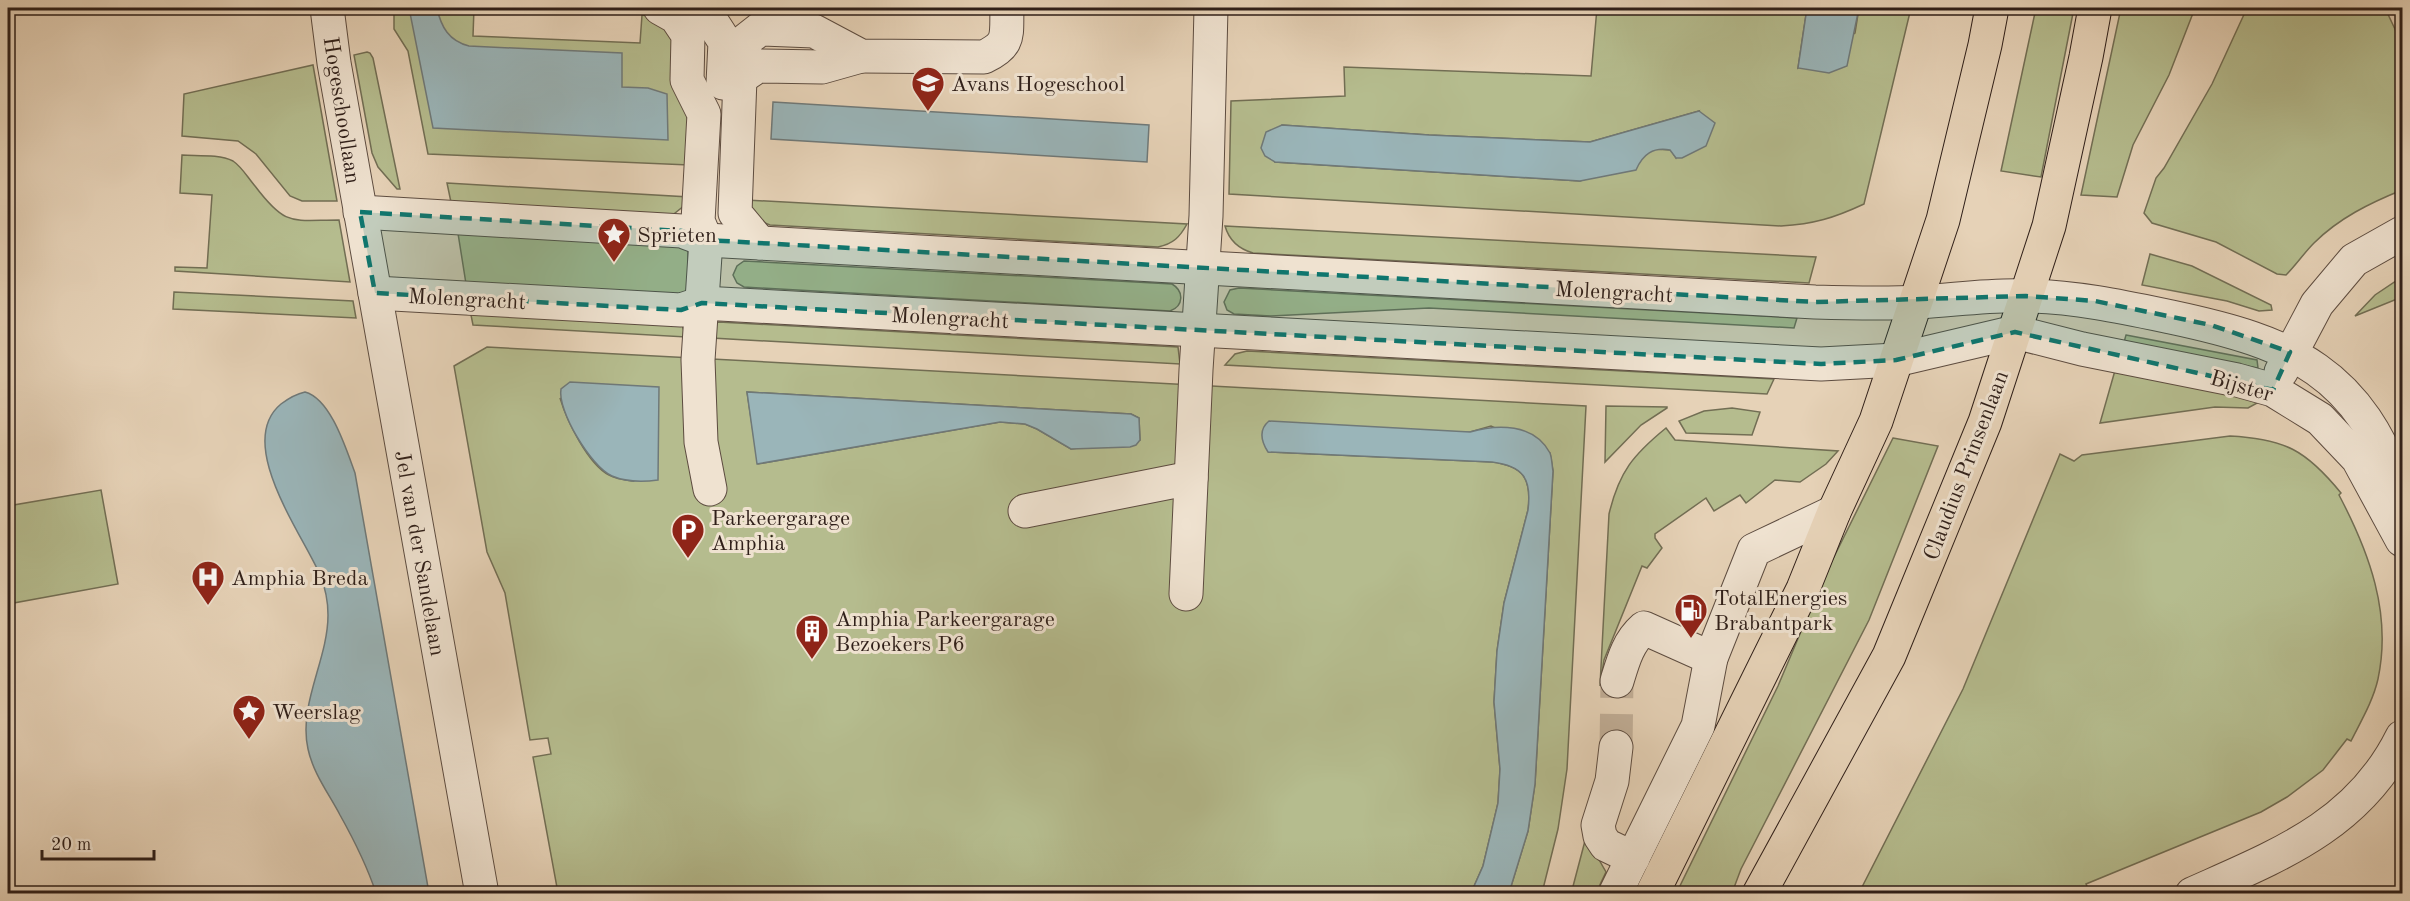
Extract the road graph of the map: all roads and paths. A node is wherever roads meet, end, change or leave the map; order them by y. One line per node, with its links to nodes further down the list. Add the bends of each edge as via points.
1 (327, 8): 10 (street, Hogeschoollaan)
2 (660, 8): 8 (street, via 676,16 688,35 687,80)
3 (1007, 8): 9 (street, via 1006,39 1000,49 984,57 861,57 822,67 758,66 740,78)
4 (1211, 8): 14 (street)
5 (1992, 8): 17 (main road, via 1943,220)
6 (2095, 8): 16 (main road, Claudius Prinsenlaan, via 2049,226)
7 (710, 13): 8 (street); 9 (street, via 724,42)
8 (704, 114): 9 (street)
9 (719, 189): 11 (street, via 718,222); 13 (street)
10 (360, 212): 11 (street, Molengracht); 15 (street, Jel van der Sandelaan)
11 (695, 230): 13 (street, Molengracht); 18 (street)
12 (2403, 233): 21 (street, via 2354,260 2317,304)
13 (760, 243): 14 (street, Molengracht)
14 (1202, 269): 17 (street, Molengracht, via 1815,302); 19 (street)
15 (375, 293): 18 (street, Molengracht, via 681,310); 36 (street, Jel van der Sandelaan)
16 (2026, 296): 17 (street, Molengracht); 20 (main road, Claudius Prinsenlaan); 21 (street, Bijster, via 2096,301 2188,320 2250,336)
17 (1916, 302): 22 (main road)
18 (702, 303): 19 (street, Molengracht); 25 (street, via 701,442)
19 (1198, 331): 22 (street, Molengracht, via 1821,364); 24 (street)
20 (2015, 332): 22 (street, Molengracht); 23 (street, Bijster); 39 (main road, Claudius Prinsenlaan, via 1985,422 1889,656)
21 (2290, 352): 23 (street); 26 (street, Bijster, via 2339,389 2371,426)
22 (1896, 360): 28 (main road, via 1876,421)
23 (2273, 390): 29 (street, Bijster, via 2320,419 2358,459)
24 (1191, 478): 27 (street); 30 (street)
25 (710, 489)
26 (2403, 497)
27 (1025, 511)
28 (1834, 512): 31 (street, via 1754,550); 38 (main road, via 1803,590)
29 (2403, 540)
30 (1186, 594)
31 (1711, 658): 32 (street, via 1644,628 1635,635); 35 (street, via 1698,726)
32 (1617, 681)
33 (2403, 737): 40 (street, via 2381,772 2317,834)
34 (1616, 747): 35 (street, via 1612,781 1598,825 1606,845)
35 (1633, 858): 37 (street)
36 (482, 894)
37 (1615, 894)
38 (1652, 894)
39 (1759, 894)
40 (2192, 894)

